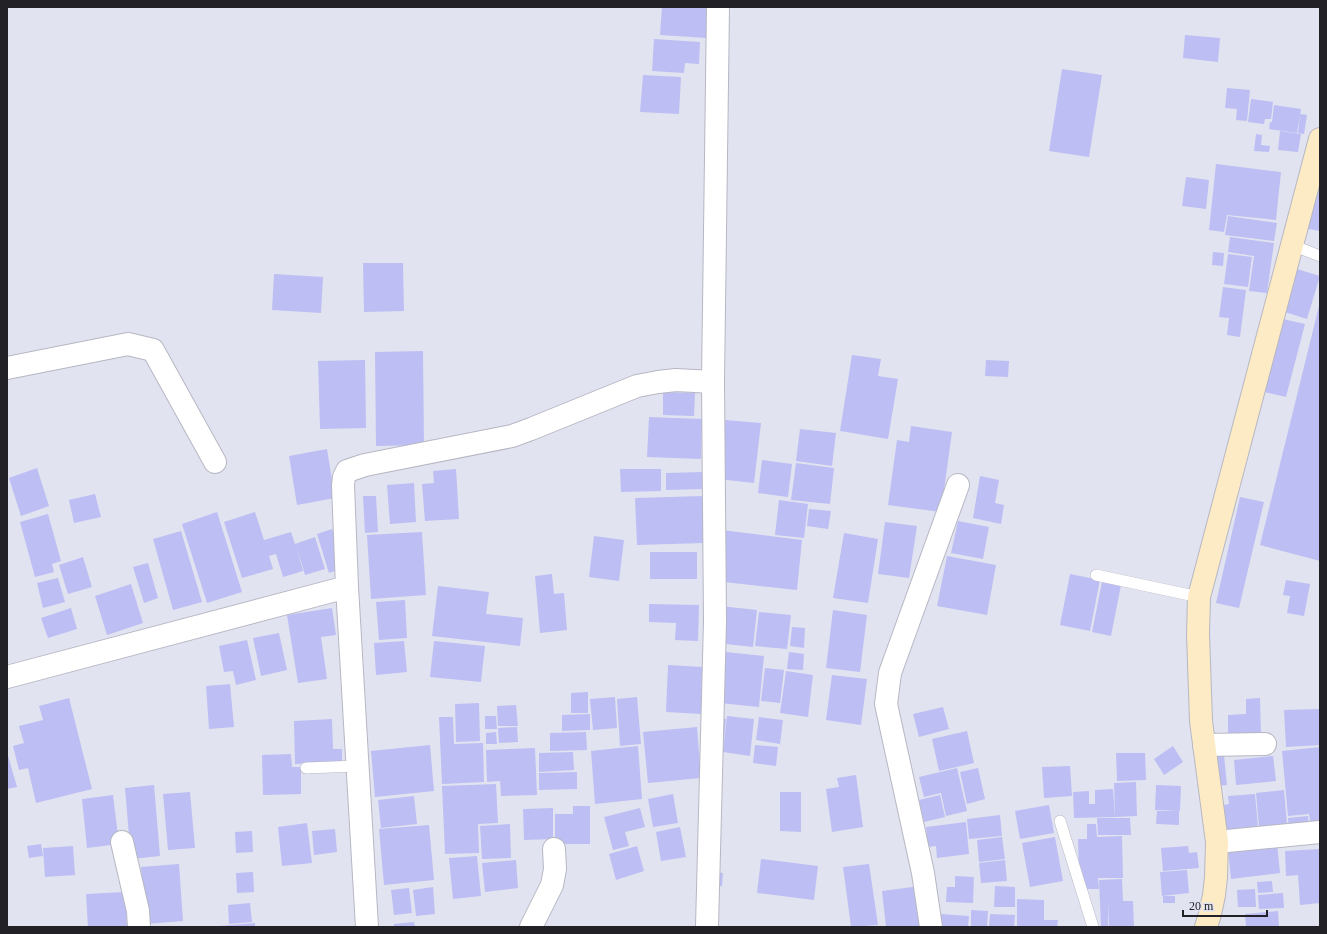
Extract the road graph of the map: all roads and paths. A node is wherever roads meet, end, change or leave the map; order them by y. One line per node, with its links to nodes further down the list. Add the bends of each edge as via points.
1 (718, 7): 6 (street)
2 (1320, 139): 3 (street)
3 (1292, 245): 4 (lane); 11 (street)
4 (1320, 256)
5 (7, 368): 7 (street, via 128,344 153,350)
6 (713, 382): 10 (street, via 676,380 637,386 512,436 347,471 343,485); 25 (street, via 715,621)
7 (215, 462)
8 (958, 485): 26 (street, via 890,673 886,704)
9 (1096, 575): 11 (lane)
10 (347, 587): 12 (street); 15 (street)
11 (1199, 597): 14 (street, via 1200,721)
12 (7, 677)
13 (1265, 744): 14 (street)
14 (1204, 745): 20 (street)
15 (358, 766): 16 (lane); 23 (street)
16 (306, 768)
17 (1060, 820): 27 (lane)
18 (1320, 832): 20 (street)
19 (122, 842): 22 (street, via 138,911)
20 (1217, 842): 28 (street, via 1214,895)
21 (554, 849): 24 (street, via 555,869 552,885)
22 (139, 927)
23 (367, 927)
24 (531, 927)
25 (707, 927)
26 (931, 927)
27 (1093, 927)
28 (1206, 927)

